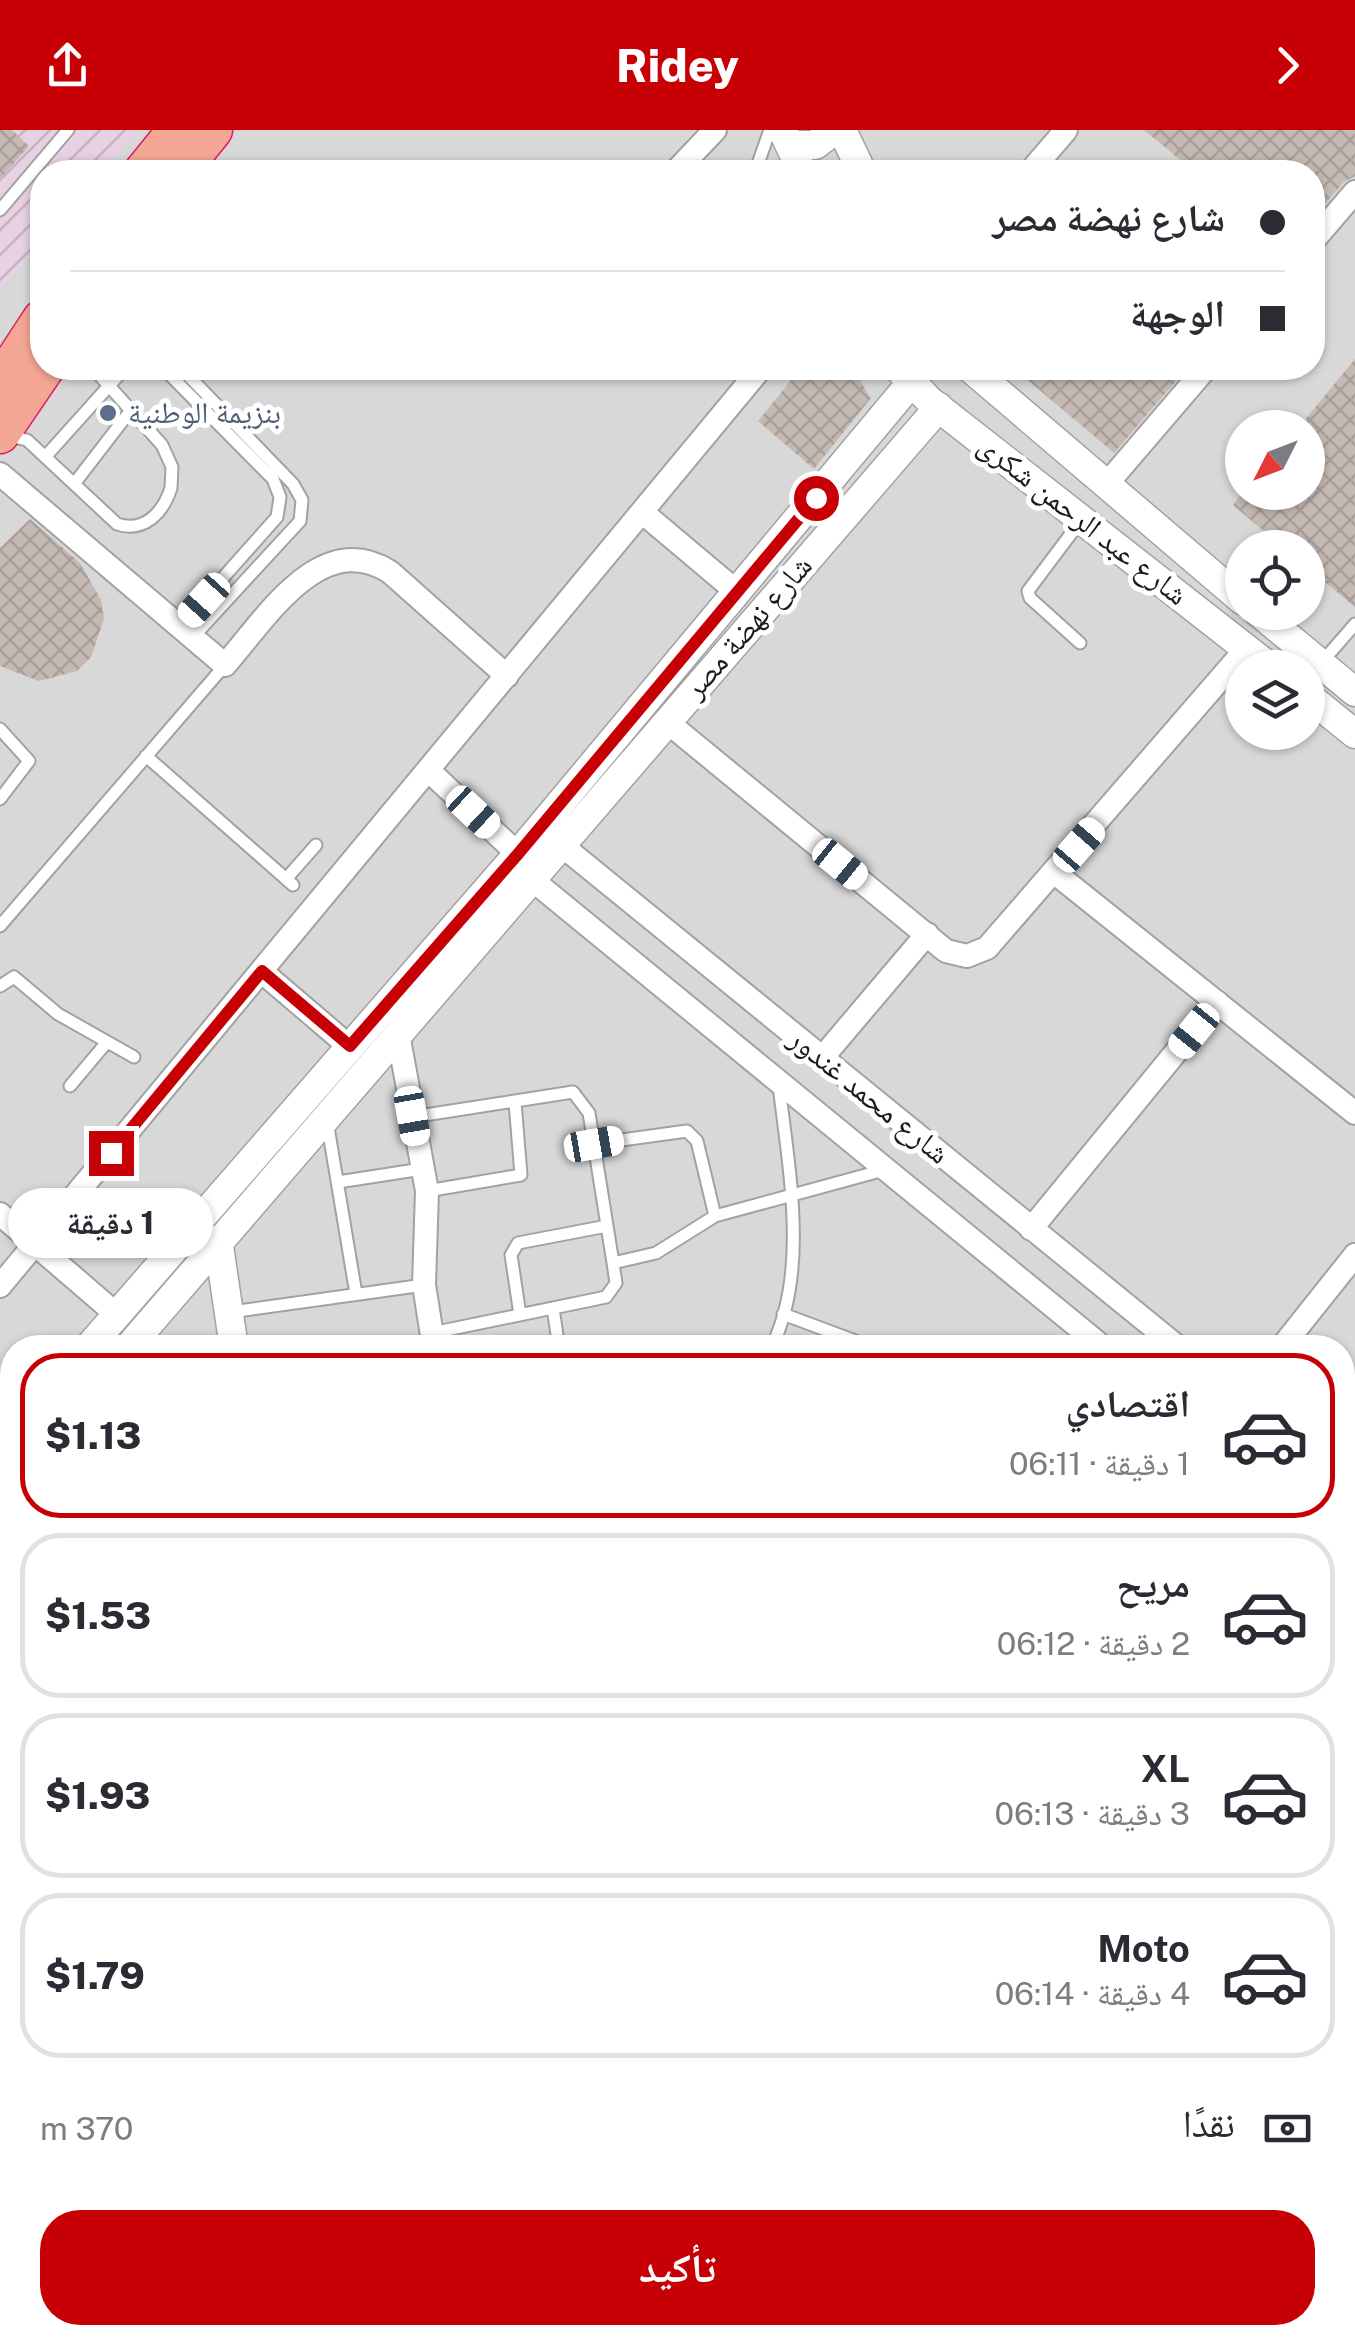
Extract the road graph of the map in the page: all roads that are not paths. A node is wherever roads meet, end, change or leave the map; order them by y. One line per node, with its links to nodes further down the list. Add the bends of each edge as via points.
1 (68, 130): 8 (lane)
2 (177, 130): 9 (highway)
3 (213, 130): 10 (highway)
4 (715, 130): 11 (street)
5 (838, 130): 7 (street, via 815,145); 14 (street)
6 (1066, 130): 15 (street)
7 (781, 135): 12 (lane); 13 (street)
8 (42, 160)
9 (153, 160)
10 (189, 160)
11 (686, 160)
12 (762, 160)
13 (795, 160)
14 (855, 160)
15 (1040, 160)
16 (30, 175): 18 (lane)
17 (1355, 192): 19 (street)
18 (0, 210)
19 (1325, 227)
20 (30, 337): 31 (highway)
21 (36, 380): 35 (highway)
22 (105, 380): 32 (lane)
23 (114, 380): 32 (lane)
24 (175, 380): 44 (lane, via 273,478 280,507)
25 (192, 380): 45 (lane, via 299,492 302,515)
26 (751, 380): 41 (street)
27 (901, 380): 40 (street, شارع نهضة مصر)
28 (909, 380): 33 (street, شارع عبد الرحمن شكرى)
29 (984, 380): 39 (street, شارع عبد الرحمن شكرى)
30 (1196, 380): 39 (street)
31 (0, 383)
32 (109, 385): 34 (lane); 36 (lane)
33 (939, 407): 42 (street, شارع نهضة مصر); 43 (street, شارع عبد الرحمن شكرى)
34 (131, 410): 38 (lane); 38 (lane, via 172,467 168,496 152,518 132,528 117,524)
35 (0, 436): 36 (lane, via 20,437)
36 (46, 456): 38 (lane)
37 (0, 474): 50 (street)
38 (74, 484)
39 (1105, 486): 46 (street, شارع عبد الرحمن شكرى)
40 (816, 498): 42 (street); 47 (street, شارع نهضة مصر)
41 (642, 512): 47 (street); 57 (street)
42 (841, 519): 62 (street, شارع نهضة مصر)
43 (1082, 519): 51 (lane, via 1028,591); 52 (street, شارع عبد الرحمن شكرى)
44 (271, 524): 45 (lane); 50 (lane)
45 (285, 538): 50 (lane)
46 (1225, 586)
47 (737, 592): 69 (street, شارع نهضة مصر)
48 (1355, 624): 55 (lane)
49 (1274, 630): 54 (street)
50 (188, 631): 56 (street)
51 (1080, 643)
52 (1247, 648): 53 (street, شارع عبد الرحمن شكرى); 70 (street)
53 (1249, 650)
54 (1292, 650)
55 (1325, 661)
56 (225, 665): 57 (street, via 306,578 351,557 390,572); 64 (lane)
57 (507, 676): 65 (street)
58 (1325, 680): 59 (street)
59 (1355, 692)
60 (1325, 705): 61 (street)
61 (1352, 720)
62 (666, 722): 67 (street, شارع نهضة مصر); 72 (street)
63 (0, 729): 66 (lane, via 29,760)
64 (146, 756): 68 (lane, via 289,882); 71 (lane)
65 (428, 770): 69 (street, شارع محمد غندور); 73 (street)
66 (0, 800)
67 (560, 844): 69 (street, شارع نهضة مصر); 80 (street, شارع محمد غندور)
68 (316, 845)
69 (524, 866): 76 (street, شارع نهضة مصر); 78 (street, شارع نهضة مصر); 81 (street, شارع محمد غندور)
70 (1055, 874): 72 (street, via 987,948 967,956 946,951); 75 (street)
71 (0, 926)
72 (927, 934): 80 (street)
73 (262, 971): 78 (street); 97 (street)
74 (0, 984): 77 (lane, via 14,977 58,1014)
75 (1216, 1002): 84 (street); 95 (street)
76 (398, 1034): 85 (street, شارع نهضة مصر); 86 (street)
77 (107, 1042): 79 (lane); 82 (lane)
78 (350, 1046): 105 (street, شارع نهضة مصر)
79 (134, 1057)
80 (822, 1058): 95 (street, شارع محمد غندور)
81 (779, 1082): 88 (street, شارع محمد غندور); 91 (lane)
82 (70, 1086)
83 (515, 1102): 86 (lane); 87 (lane, via 574,1092 589,1113); 89 (lane, via 520,1175)
84 (1355, 1113)
85 (326, 1114): 90 (lane); 96 (street, شارع نهضة مصر)
86 (412, 1116): 89 (street)
87 (594, 1144): 93 (lane, via 687,1131 697,1142); 94 (lane)
88 (887, 1170): 91 (lane); 116 (street, شارع محمد غندور)
89 (424, 1180): 90 (lane); 100 (street)
90 (338, 1182): 102 (lane)
91 (791, 1194): 93 (lane); 106 (lane)
92 (0, 1214): 97 (street)
93 (715, 1216): 99 (lane, via 656,1253)
94 (606, 1226): 99 (lane); 107 (lane, via 518,1243 511,1256)
95 (1031, 1230): 117 (street, شارع محمد غندور)
96 (218, 1239): 104 (street); 109 (street, شارع نهضة مصر)
97 (36, 1244): 101 (street); 105 (street)
98 (1355, 1255): 118 (street)
99 (612, 1263): 103 (lane, via 616,1283 606,1298)
100 (424, 1285): 102 (lane); 111 (street)
101 (0, 1286)
102 (356, 1294): 104 (lane)
103 (554, 1308): 107 (lane); 113 (lane)
104 (227, 1313): 110 (street)
105 (116, 1314): 108 (street, شارع نهضة مصر)
106 (783, 1314): 114 (lane); 115 (lane)
107 (520, 1315): 112 (lane)
108 (99, 1335)
109 (138, 1335)
110 (231, 1335)
111 (432, 1335)
112 (450, 1335)
113 (557, 1335)
114 (776, 1335)
115 (839, 1335)
116 (1088, 1335)
117 (1163, 1335)
118 (1290, 1335)

